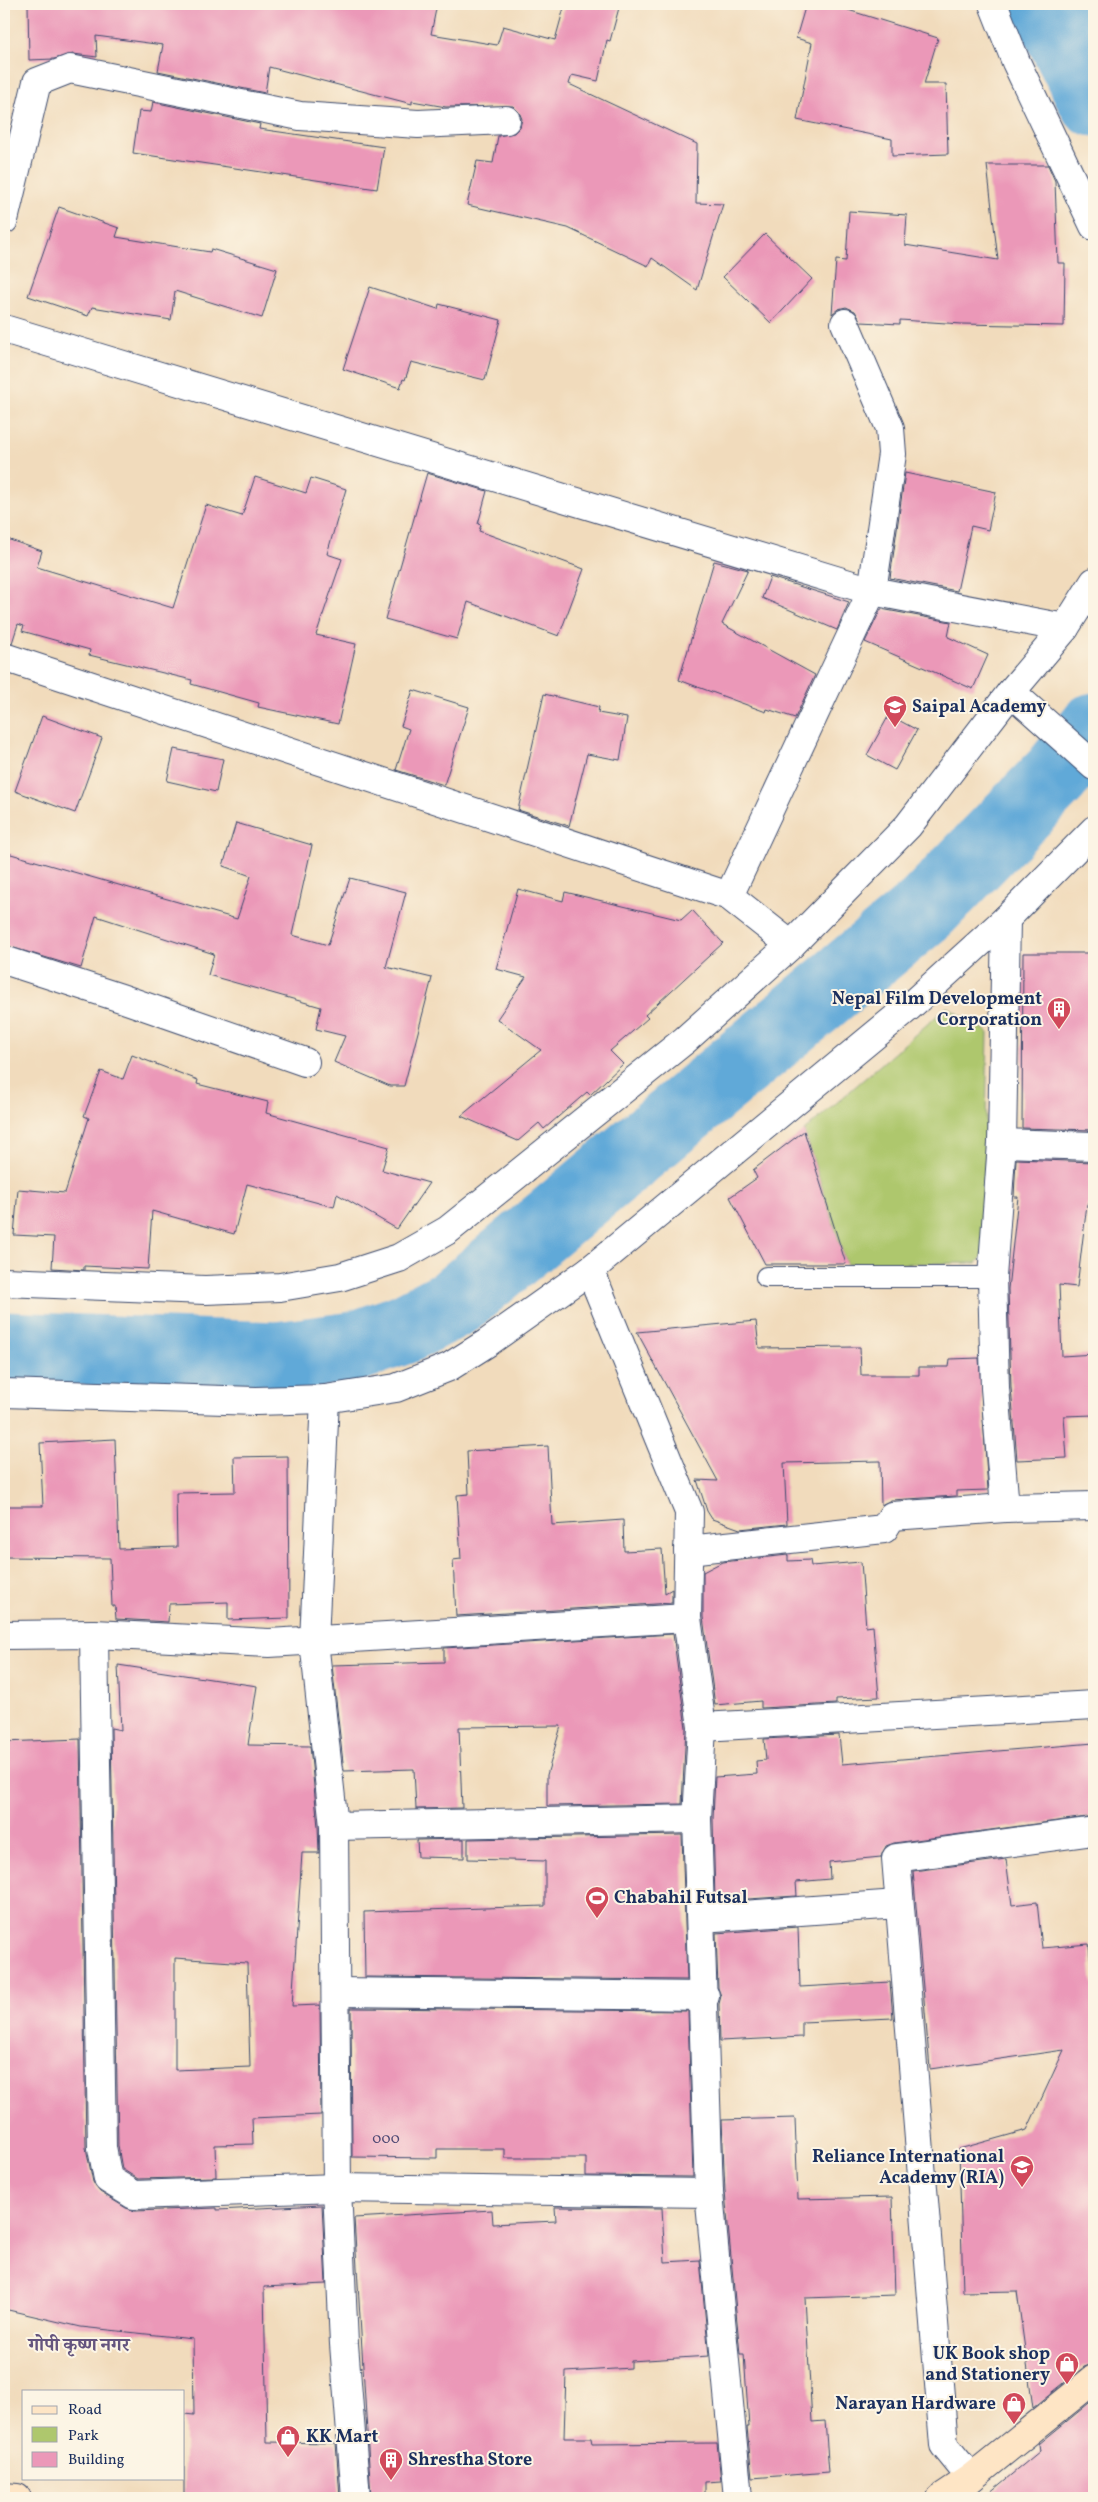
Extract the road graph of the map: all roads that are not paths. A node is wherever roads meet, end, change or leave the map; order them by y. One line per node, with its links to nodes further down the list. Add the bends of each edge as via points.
1 (993, 4): 4 (street, via 1016,62)
2 (506, 120): 3 (street, via 418,124 300,116 70,68 37,82)
3 (4, 220)
4 (1094, 226)
5 (845, 323): 8 (street, via 890,428 892,454)
6 (4, 329): 8 (street)
7 (1094, 582): 9 (street)
8 (872, 591): 9 (street); 15 (street)
9 (1065, 628): 11 (street)
10 (6, 664): 15 (street)
11 (1011, 692): 12 (street); 17 (street, via 908,826)
12 (1094, 766)
13 (1094, 830): 14 (street)
14 (1083, 854): 16 (street)
15 (728, 896): 17 (street)
16 (1006, 919): 20 (street); 22 (street, via 909,1007)
17 (791, 946): 25 (street, via 685,1040 448,1230 400,1258 340,1277 280,1287 205,1290)
18 (4, 960): 19 (street)
19 (305, 1062)
20 (1002, 1143): 21 (street); 24 (street)
21 (1094, 1146)
22 (590, 1270): 27 (street, via 449,1367 396,1388); 30 (street, via 689,1512)
23 (766, 1277): 24 (lane)
24 (992, 1277): 29 (street, via 995,1388)
25 (4, 1282)
26 (4, 1394): 27 (street, via 256,1401)
27 (325, 1399): 34 (street)
28 (1094, 1506): 29 (street)
29 (1005, 1508): 30 (street, via 892,1516 884,1529)
30 (688, 1550): 31 (street)
31 (687, 1618): 34 (street); 36 (street)
32 (94, 1634): 33 (street); 34 (street, via 269,1643); 44 (street, via 102,2148 108,2179 134,2195)
33 (4, 1636)
34 (314, 1641): 38 (street)
35 (1094, 1705): 36 (street)
36 (702, 1727): 37 (street)
37 (697, 1819): 38 (street); 41 (street)
38 (334, 1826): 42 (street)
39 (1094, 1830): 40 (street, via 896,1858)
40 (898, 1904): 41 (street); 47 (street, via 944,2445)
41 (701, 1918): 43 (street)
42 (336, 1992): 43 (street); 44 (street)
43 (705, 1996): 45 (street)
44 (337, 2188): 45 (street); 50 (street, via 344,2344)
45 (709, 2193): 51 (street)
46 (1094, 2379): 47 (main road)
47 (971, 2478): 52 (main road)
48 (4, 2497): 49 (main road)
49 (17, 2498)
50 (356, 2498)
51 (738, 2498)
52 (942, 2498)

